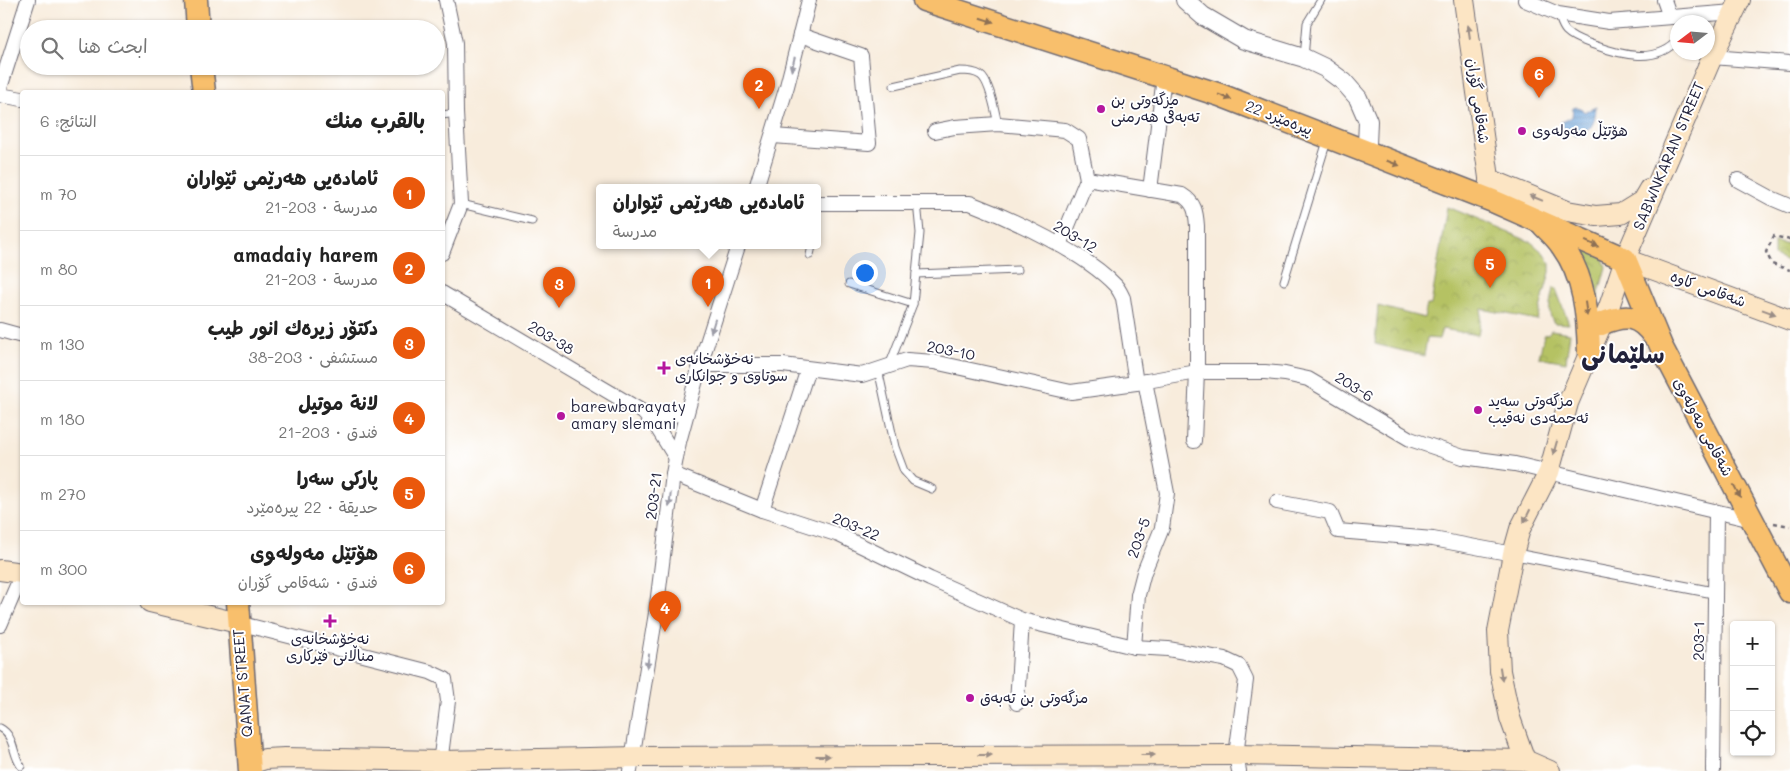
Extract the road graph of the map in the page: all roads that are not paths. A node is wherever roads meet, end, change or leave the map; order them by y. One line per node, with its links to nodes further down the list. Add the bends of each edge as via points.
1 (28, 0): 15 (street)
2 (196, 0): 16 (main road)
3 (446, 0): 32 (street, via 455,43)
4 (810, 0): 18 (street)
5 (924, 0): 26 (main road, 22 پیرەمێرد, one-way to 26)
6 (1185, 0): 22 (street, via 1203,16 1244,40)
7 (1321, 0): 22 (lane, via 1307,23)
8 (1464, 0): 40 (main road, شەقامی گۆران, one-way to 8)
9 (1525, 0): 12 (street)
10 (1664, 0): 14 (street)
11 (1737, 6): 13 (street); 20 (main road, SABWNKARAN STREET)
12 (1558, 14): 14 (street, via 1608,22); 19 (lane, via 1565,30 1574,38 1615,53 1640,56)
13 (1707, 15)
14 (1670, 18)
15 (22, 20)
16 (197, 20)
17 (20, 25): 28 (street)
18 (800, 35): 35 (street, one-way to 35); 35 (street, via 861,56 869,144)
19 (1670, 47)
20 (1715, 51)
21 (1715, 57): 24 (street)
22 (1304, 58): 38 (street, via 1326,68 1358,98 1368,122)
23 (1711, 60): 37 (main road, SABWNKARAN STREET)
24 (1790, 63)
25 (202, 75): 29 (main road)
26 (1164, 77): 36 (main road, 22 پیرەمێرد, one-way to 36, via 1220,95); 43 (street)
27 (894, 86): 33 (lane, via 960,71 979,74 987,85)
28 (0, 88)
29 (204, 90)
30 (0, 95): 31 (street)
31 (20, 99)
32 (449, 114): 46 (street)
33 (998, 124): 34 (street); 39 (street, via 1065,130 1079,139)
34 (935, 131)
35 (773, 136): 42 (street)
36 (1328, 138): 38 (main road, 22 پیرەمێرد); 59 (lane)
37 (1672, 151): 40 (main road, one-way to 40, via 1642,202 1621,214 1596,216 1567,211); 56 (main road, SABWNKARAN STREET)
38 (1364, 152): 44 (main road, 22 پیرەمێرد, one-way to 44)
39 (1087, 179): 43 (street); 52 (street)
40 (1489, 179): 44 (main road, شەقامی گۆران)
41 (1738, 180): 48 (street)
42 (758, 184)
43 (1150, 190): 72 (street, via 1182,195 1190,200 1196,215)
44 (1492, 201): 50 (main road, 22 پیرەمێرد)
45 (917, 202): 47 (street, 203-12); 52 (street, 203-12, via 970,203); 58 (lane, via 920,233)
46 (461, 204): 49 (lane); 51 (street)
47 (821, 206)
48 (1790, 206)
49 (532, 221)
50 (1540, 221): 56 (main road, 22 پیرەمێرد, one-way to 56); 68 (main road, one-way to 68, via 1573,264 1581,286)
51 (445, 244)
52 (1060, 245): 73 (street, 203-12, via 1117,287 1123,298)
53 (737, 249): 69 (street, 203-21, one-way to 69)
54 (811, 249): 55 (lane)
55 (810, 255)
56 (1625, 258): 63 (main road, شەقامی کاوە, one-way to 63); 64 (main road, SABWNKARAN STREET); 67 (main road, شەقامی مەولەوی)
57 (1018, 270): 58 (lane)
58 (916, 274): 62 (lane)
59 (1284, 281)
60 (849, 284): 62 (lane)
61 (445, 295): 75 (street, 203-38)
62 (913, 304): 70 (lane)
63 (1790, 320)
64 (1601, 324): 67 (main road, via 1632,317 1642,322); 68 (main road, SABWNKARAN STREET)
65 (0, 330): 66 (street)
66 (20, 335)
67 (1660, 346): 84 (main road, شەقامی مەولەوی, one-way to 84)
68 (1589, 353): 78 (main road, SABWNKARAN STREET, one-way to 78, via 1568,403)
69 (700, 366): 71 (street, 203-10, via 783,365); 74 (street, 203-21)
70 (883, 368): 71 (street, 203-10, via 862,375); 73 (street, 203-10, via 907,360 934,362 1071,392); 80 (lane, via 895,447 904,471 913,481)
71 (808, 369): 82 (street)
72 (1197, 372): 73 (street, 203-6); 76 (street); 78 (street, 203-6, via 1265,372 1308,379 1410,439 1462,457)
73 (1140, 382): 95 (street, 203-5, via 1167,494 1162,528 1138,596)
74 (687, 411): 75 (street, 203-38, via 670,416); 77 (street, 203-21)
75 (643, 412): 77 (street, 203-38)
76 (1194, 441)
77 (676, 458): 79 (street, 203-21)
78 (1548, 472): 83 (street, 203-6); 85 (main road, SABWNKARAN STREET, one-way to 85, via 1520,529)
79 (673, 474): 82 (street, 203-22); 100 (street, 203-21, one-way to 100, via 656,613)
80 (932, 489)
81 (1277, 502): 85 (street, via 1330,512 1338,531 1433,539)
82 (762, 510): 93 (street, 203-22, via 839,535)
83 (1716, 512): 84 (street, 203-6); 90 (street, 203-1)
84 (1752, 520): 89 (main road, شەقامی مەولەوی)
85 (1513, 554): 90 (street); 98 (main road, SABWNKARAN STREET, one-way to 98, via 1498,631 1500,671 1510,718)
86 (0, 570): 87 (main road)
87 (20, 573)
88 (20, 578): 94 (street)
89 (1790, 592)
90 (1716, 593): 106 (street, 203-1)
91 (174, 605): 92 (main road)
92 (238, 613): 103 (street, via 445,679 448,701); 104 (main road, QANAT STREET)
93 (1022, 620): 95 (street, 203-22); 96 (street)
94 (0, 625)
95 (1134, 647): 99 (street, 203-22, via 1168,649 1224,659 1239,666 1246,680)
96 (1017, 703)
97 (0, 728): 102 (lane, via 6,731)
98 (1526, 760): 99 (main road); 105 (main road)
99 (1238, 763): 101 (main road, one-way to 99)
100 (632, 764): 101 (main road); 103 (main road)
101 (751, 764)
102 (21, 766)
103 (440, 766): 104 (main road, via 285,758 266,759)
104 (250, 768)
105 (1550, 771)
106 (1713, 771)

